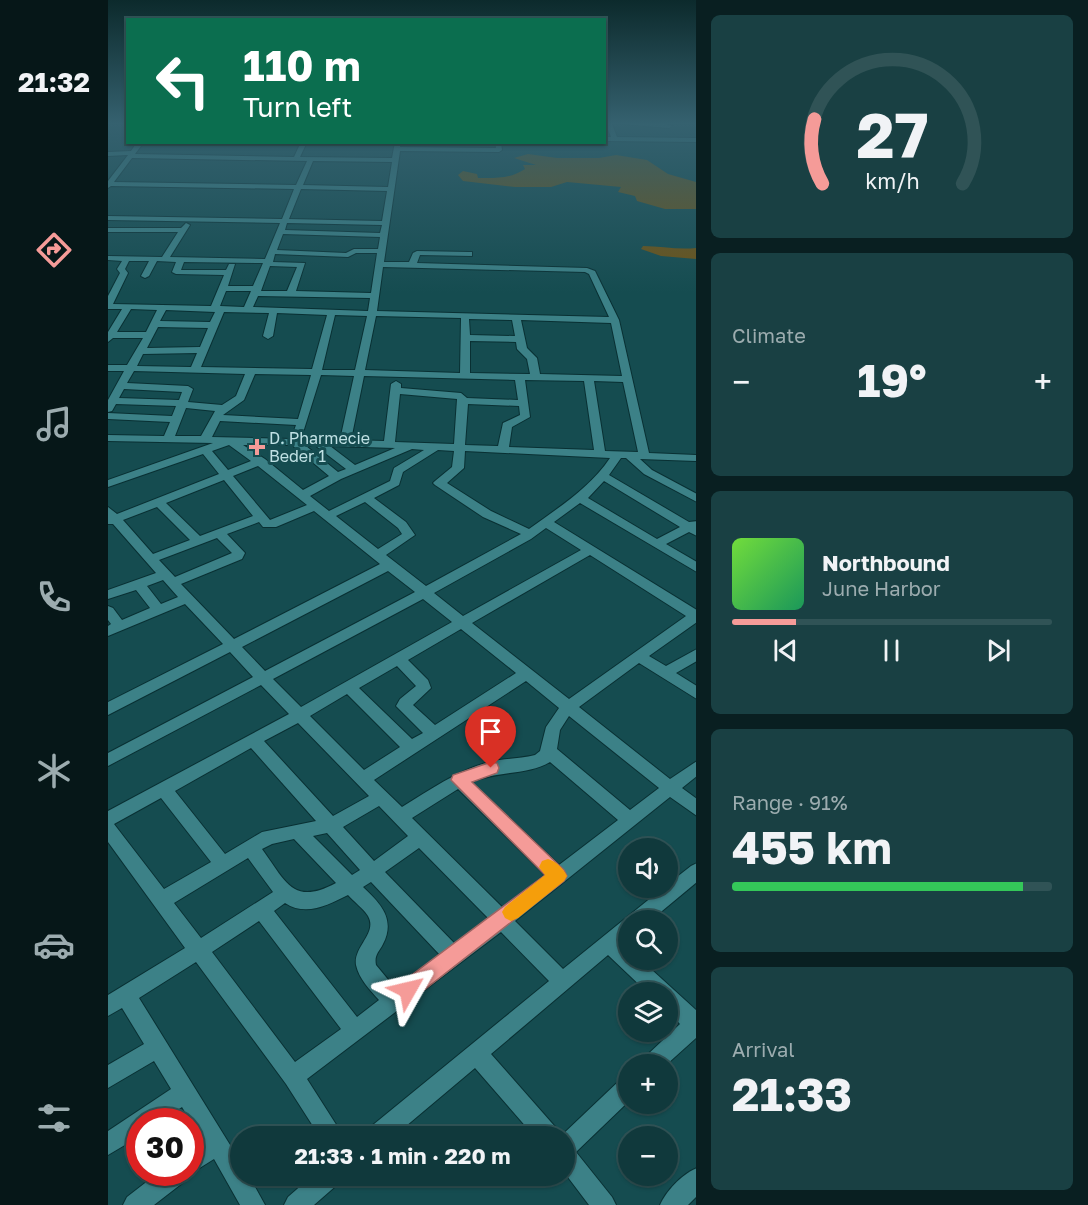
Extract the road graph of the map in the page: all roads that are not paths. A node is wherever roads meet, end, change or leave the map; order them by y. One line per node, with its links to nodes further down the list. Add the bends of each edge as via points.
1 (303, 180): 4 (street)
2 (393, 180): 5 (street)
3 (109, 185): 4 (street)
4 (300, 188): 5 (street); 8 (street)
5 (392, 189): 9 (street)
6 (108, 218): 7 (street)
7 (189, 219): 8 (street); 11 (street)
8 (284, 221): 9 (street); 12 (street)
9 (386, 223): 15 (street)
10 (108, 230): 11 (street)
11 (183, 230): 23 (street)
12 (280, 232): 13 (street); 18 (street)
13 (307, 232): 14 (street); 19 (street)
14 (340, 234): 15 (street); 16 (street)
15 (384, 235): 17 (street)
16 (334, 248): 17 (street, via 348,255 354,251); 19 (street)
17 (382, 251): 27 (street)
18 (272, 252): 19 (street); 26 (street)
19 (302, 254)
20 (108, 258): 21 (street)
21 (127, 258): 22 (street); 36 (street)
22 (154, 259): 23 (street); 31 (street)
23 (165, 259): 24 (street)
24 (181, 259): 25 (street); 30 (street, via 176,272)
25 (235, 261): 26 (street); 30 (street)
26 (268, 263): 33 (street); 34 (street, via 302,265)
27 (379, 264): 28 (street); 35 (street)
28 (412, 265): 29 (street); 29 (street, via 417,253 468,249)
29 (470, 266): 46 (street, via 590,270)
30 (228, 273): 32 (street)
31 (145, 276)
32 (223, 288): 33 (street); 39 (street)
33 (257, 291): 34 (street); 40 (street)
34 (291, 293): 35 (street)
35 (374, 296): 43 (street)
36 (108, 306): 37 (street)
37 (128, 307): 38 (street); 47 (street)
38 (163, 307): 39 (street); 48 (street)
39 (218, 308): 40 (street); 49 (street)
40 (248, 309): 41 (street)
41 (274, 309): 42 (street); 51 (street)
42 (332, 310): 43 (street); 61 (street)
43 (372, 312): 44 (street); 62 (street)
44 (465, 315): 45 (street); 53 (street)
45 (516, 316): 46 (street); 54 (street)
46 (615, 320): 68 (street)
47 (113, 324): 52 (street)
48 (155, 324): 49 (street); 50 (street)
49 (215, 325): 55 (street)
50 (148, 335): 52 (street); 56 (street)
51 (268, 336)
52 (109, 337)
53 (466, 338): 54 (street); 64 (street)
54 (520, 339): 66 (street, via 522,349 532,358)
55 (202, 350): 56 (street); 59 (street)
56 (142, 351): 58 (street)
57 (108, 368): 58 (street)
58 (130, 368): 59 (street); 69 (street)
59 (195, 369): 60 (street)
60 (252, 370): 61 (street); 75 (street, via 240,398)
61 (318, 372): 62 (street); 78 (street)
62 (359, 372): 63 (street); 84 (street)
63 (397, 373): 64 (street); 70 (street)
64 (465, 375): 65 (street)
65 (519, 376): 66 (street); 73 (street)
66 (536, 377): 67 (street)
67 (589, 378): 68 (street); 91 (street)
68 (627, 379): 93 (street)
69 (120, 386): 72 (street, via 186,388); 74 (street)
70 (395, 391): 71 (street, via 457,394); 86 (street)
71 (463, 401): 73 (street); 89 (street)
72 (183, 403): 74 (street); 75 (street); 77 (street)
73 (524, 403): 90 (street, via 525,417 507,425)
74 (110, 405)
75 (220, 413): 78 (street); 85 (street)
76 (108, 416): 77 (street)
77 (177, 419): 80 (street)
78 (302, 422): 82 (street)
79 (108, 438): 80 (street)
80 (169, 438): 85 (street)
81 (230, 441): 82 (street); 85 (street); 95 (street)
82 (295, 442): 83 (street); 99 (street)
83 (318, 442): 84 (street); 96 (street)
84 (345, 443): 86 (street)
85 (205, 445): 97 (street); 100 (street)
86 (389, 445): 87 (street)
87 (412, 446): 88 (street); 96 (street)
88 (436, 447): 89 (street); 102 (street, via 398,470 395,483)
89 (460, 448): 90 (street); 113 (street, via 458,468 440,484 487,514)
90 (503, 450): 91 (street)
91 (600, 454): 92 (street)
92 (623, 455): 93 (street); 98 (street); 104 (street)
93 (644, 456): 94 (street)
94 (696, 458)
95 (261, 461): 97 (street); 101 (street)
96 (354, 470): 99 (street)
97 (226, 475): 105 (street); 109 (street)
98 (603, 476): 103 (street); 111 (street)
99 (337, 477): 101 (street)
100 (108, 484)
101 (303, 495): 106 (street)
102 (365, 497): 107 (street); 117 (street, via 409,535)
103 (580, 498): 110 (street); 115 (street)
104 (696, 499)
105 (159, 502): 108 (street); 114 (street)
106 (317, 506): 107 (street); 109 (street, via 272,524)
107 (330, 515): 117 (street)
108 (111, 517): 118 (street)
109 (261, 517): 112 (street)
110 (547, 523): 113 (street); 116 (street)
111 (694, 528): 115 (street)
112 (219, 533): 114 (street); 121 (street, via 239,553 237,556)
113 (530, 534): 123 (street)
114 (198, 541): 118 (street)
115 (657, 544): 120 (street)
116 (590, 550): 128 (street); 129 (street)
117 (378, 555): 119 (street)
118 (151, 559): 121 (street)
119 (391, 564): 123 (street); 131 (street)
120 (696, 568)
121 (169, 579): 122 (street); 125 (street)
122 (139, 585): 124 (street); 126 (street)
123 (424, 593): 129 (street); 137 (street)
124 (108, 595)
125 (187, 598): 126 (street); 131 (street)
126 (159, 610): 130 (street)
127 (108, 611): 130 (street)
128 (696, 616): 132 (street)
129 (463, 623): 134 (street); 135 (street)
130 (114, 629)
131 (232, 646): 137 (street); 140 (street)
132 (639, 656): 136 (street); 141 (street)
133 (695, 657): 136 (street)
134 (398, 659): 138 (street); 143 (street, via 424,688 404,706)
135 (526, 674): 141 (street); 143 (street)
136 (666, 674): 139 (street)
137 (263, 678): 142 (street); 147 (street)
138 (349, 687): 142 (street); 145 (street)
139 (696, 694)
140 (109, 707)
141 (568, 707): 146 (street, via 552,728); 152 (street)
142 (300, 715): 144 (street); 149 (street)
143 (433, 734): 145 (street)
144 (253, 740): 151 (street); 158 (street)
145 (411, 748): 149 (street)
146 (548, 751): 150 (street, via 535,762 506,764); 157 (street)
147 (108, 760)
148 (696, 767): 152 (street)
149 (363, 779): 153 (street)
150 (459, 780): 155 (street); 166 (street)
151 (163, 788): 156 (street); 163 (street)
152 (669, 789): 154 (street); 157 (street)
153 (381, 797): 155 (street); 158 (street)
154 (696, 809)
155 (400, 817): 161 (street)
156 (108, 819)
157 (630, 820): 166 (street)
158 (331, 825): 160 (street); 164 (street)
159 (108, 829): 169 (street)
160 (297, 831): 162 (street, via 275,834); 167 (street)
161 (420, 837): 164 (street); 172 (street)
162 (250, 847): 163 (street); 168 (street)
163 (222, 863): 169 (street)
164 (373, 871): 167 (street); 176 (street)
165 (696, 871): 171 (street)
166 (558, 876): 172 (street)
167 (349, 885): 168 (street, via 308,902); 180 (street, via 376,912 381,924 365,959 367,969)
168 (286, 893): 170 (street)
169 (162, 900): 175 (street)
170 (261, 909): 175 (street); 183 (street)
171 (649, 910)
172 (502, 920): 176 (street); 177 (street)
173 (618, 935): 174 (street)
174 (609, 943): 177 (street); 178 (street)
175 (199, 950): 179 (street); 188 (street)
176 (453, 956): 180 (street)
177 (562, 981): 185 (street)
178 (650, 982)
179 (117, 1001): 184 (street)
180 (393, 1001): 183 (street)
181 (678, 1007): 182 (street)
182 (696, 1024): 186 (street)
183 (354, 1030): 188 (street)
184 (158, 1047): 187 (street); 189 (street)
185 (477, 1054): 193 (street); 194 (street)
186 (663, 1054)
187 (108, 1077)
188 (293, 1077): 192 (street)
189 (184, 1093): 191 (street); 197 (street)
190 (618, 1097): 196 (street)
191 (161, 1108)
192 (326, 1126)
193 (389, 1126)
194 (539, 1126)
195 (126, 1132): 198 (street)
196 (575, 1138)
197 (217, 1143): 199 (street); 205 (street)
198 (108, 1144)
199 (204, 1153)
200 (575, 1168): 207 (street)
201 (696, 1179): 208 (street)
202 (160, 1186): 204 (street)
203 (319, 1186): 206 (street)
204 (135, 1205)
205 (253, 1205)
206 (297, 1205)
207 (604, 1205)
208 (672, 1205)

